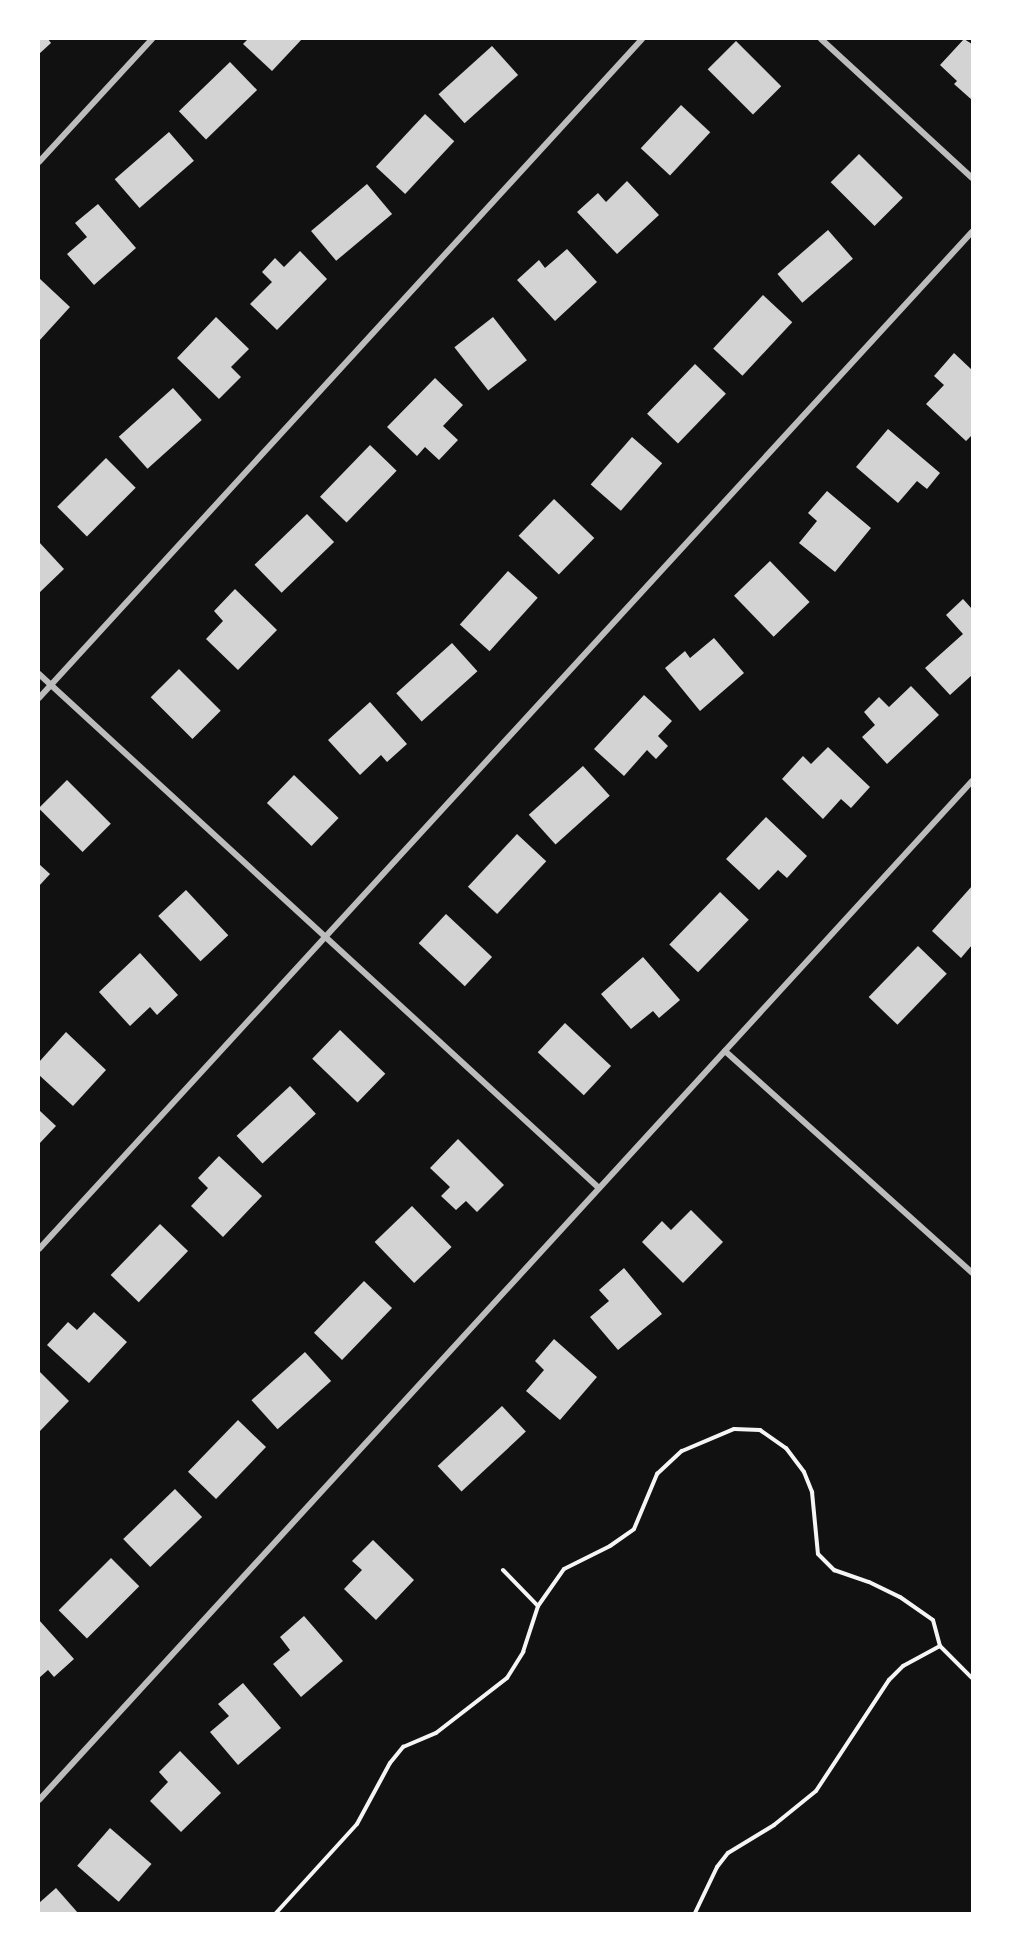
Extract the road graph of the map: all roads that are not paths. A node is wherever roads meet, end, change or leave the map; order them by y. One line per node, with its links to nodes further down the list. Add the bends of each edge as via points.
1 (152, 39): 4 (street)
2 (642, 39): 8 (street)
3 (821, 39): 5 (street)
4 (39, 162)
5 (972, 178)
6 (972, 232): 11 (street)
7 (39, 674): 8 (street)
8 (50, 685): 9 (street); 11 (street)
9 (39, 698)
10 (972, 781): 12 (street)
11 (326, 938): 13 (street); 14 (street)
12 (725, 1051): 13 (street); 15 (street)
13 (598, 1188): 16 (street)
14 (39, 1250)
15 (972, 1274)
16 (39, 1800)

